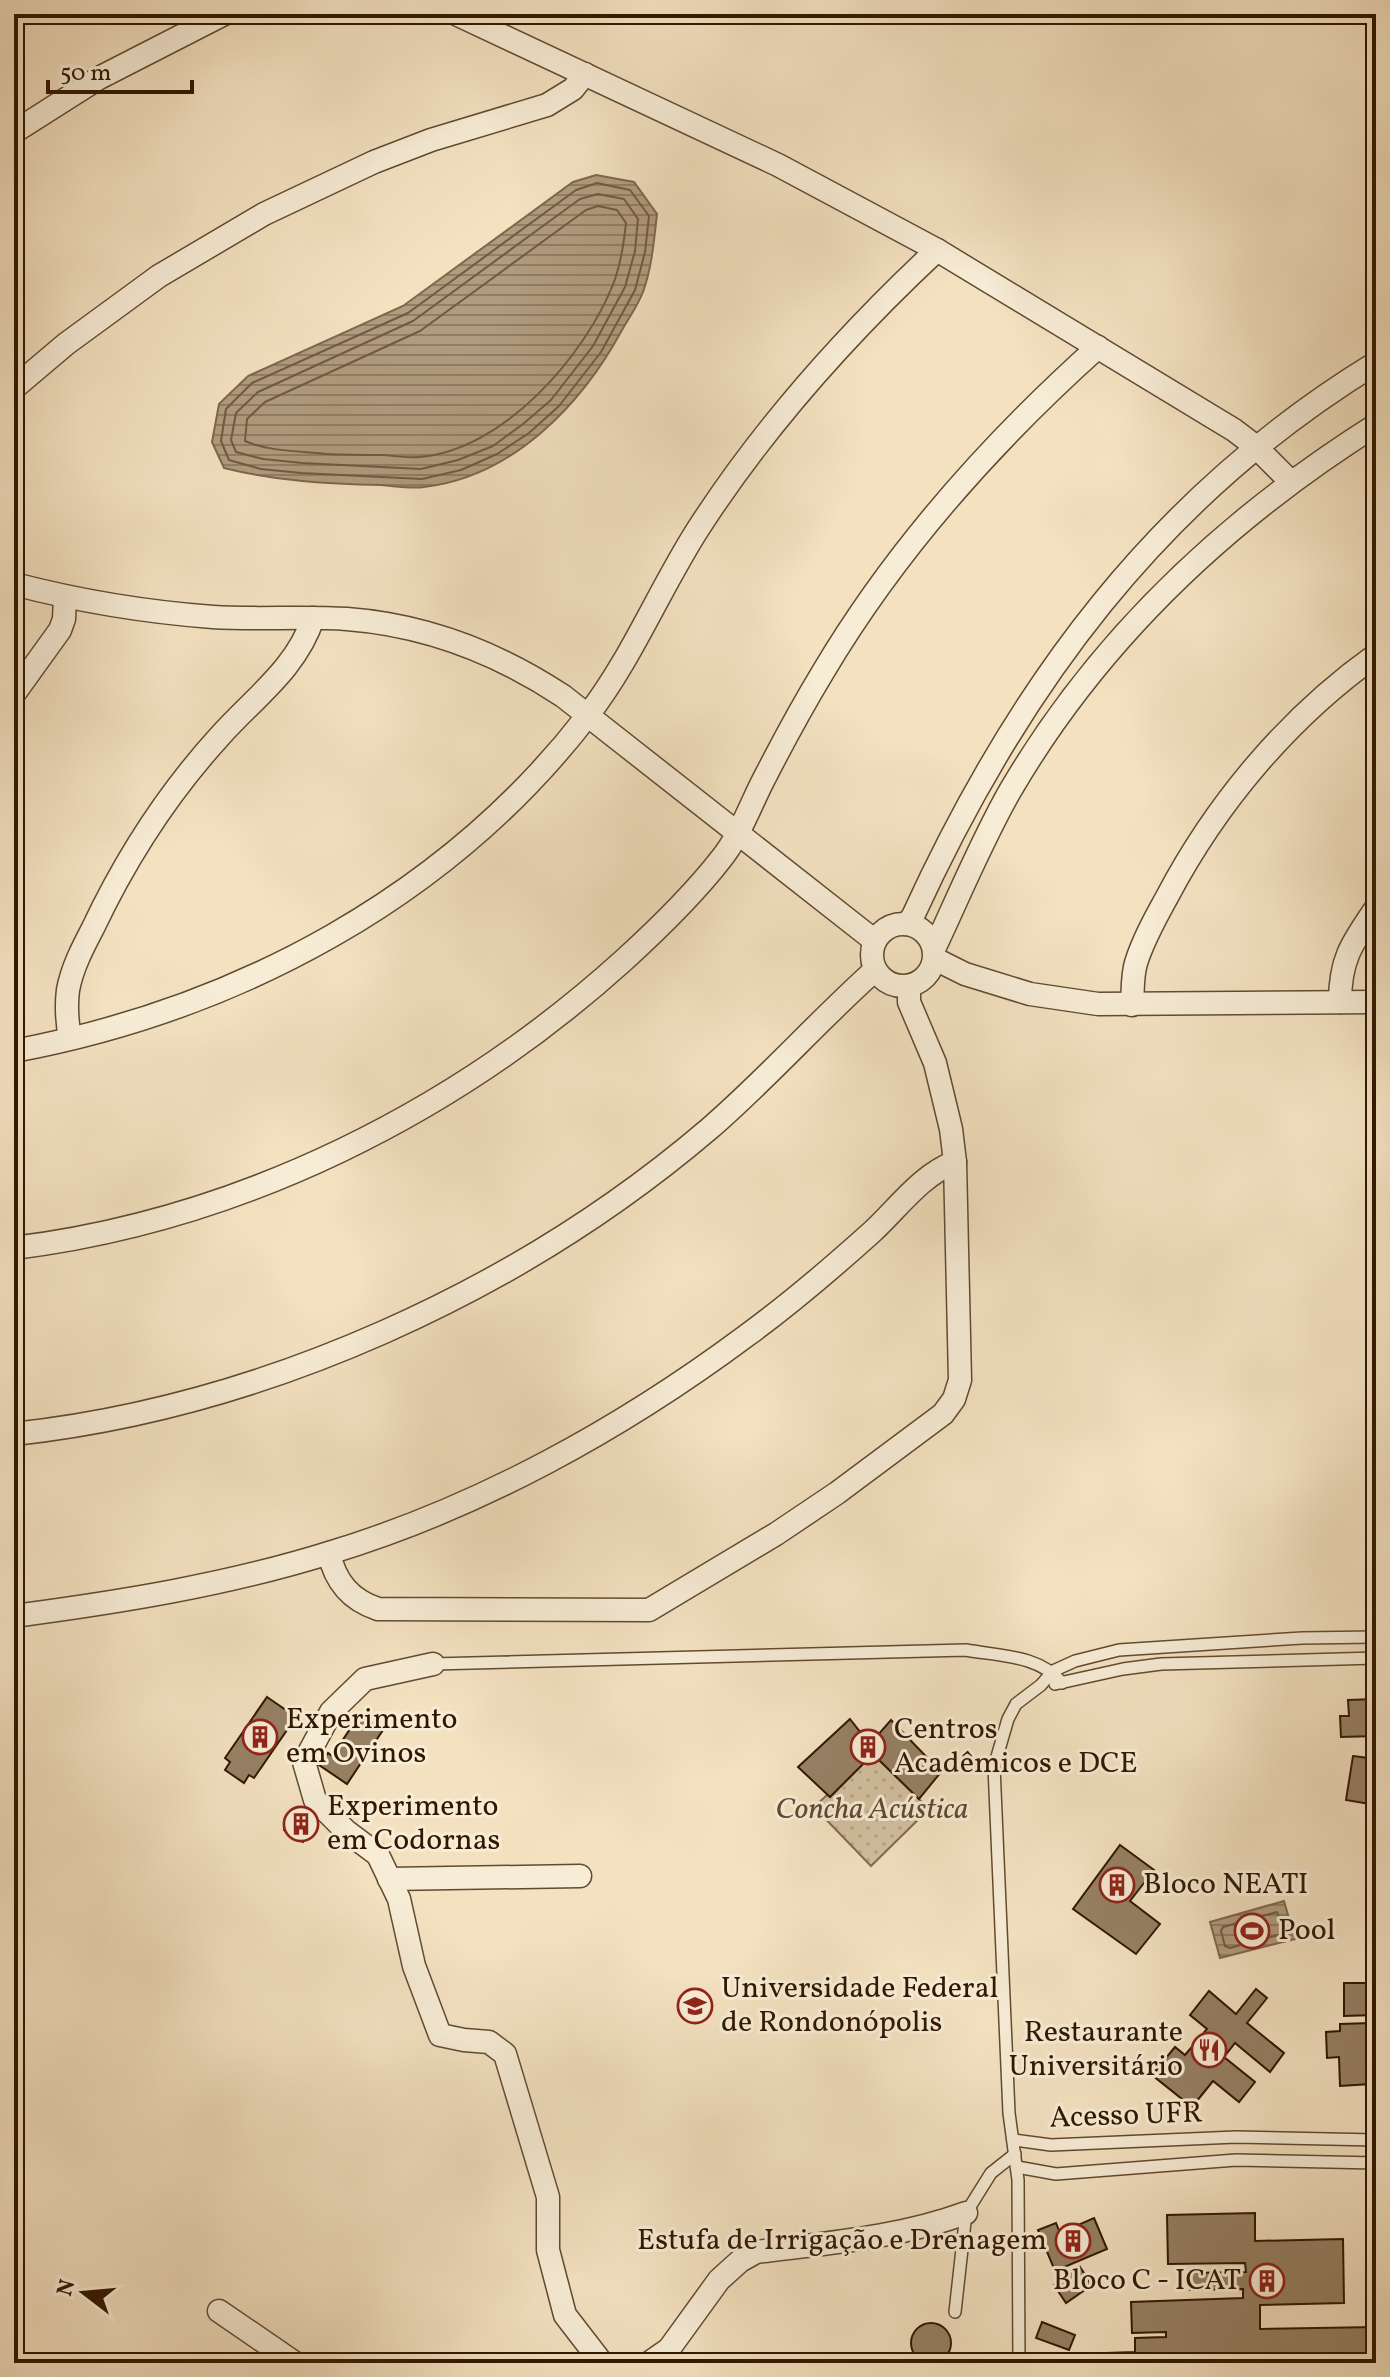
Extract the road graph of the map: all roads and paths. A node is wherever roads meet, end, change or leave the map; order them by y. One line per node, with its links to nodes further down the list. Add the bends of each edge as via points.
1 (224, 14): 4 (street, via 99,78)
2 (456, 14): 3 (street)
3 (585, 74): 5 (street, via 778,165); 8 (street, via 573,89 547,105 431,140 264,214 159,276)
4 (14, 132)
5 (937, 250): 6 (street); 17 (street, via 847,337 766,433 698,529 619,672)
6 (1098, 347): 10 (street); 18 (street, via 972,471 895,564 825,668)
7 (1376, 363): 10 (street)
8 (14, 388)
9 (1376, 425): 11 (street)
10 (1255, 446): 11 (street); 20 (street, via 1138,560 1069,644 993,759)
11 (1291, 482): 22 (street, via 1167,587 1072,697 1010,791 964,880)
12 (14, 584): 13 (street)
13 (65, 597): 14 (street, via 214,617); 16 (street, via 60,630)
14 (313, 618): 17 (street, via 380,623 445,638 537,679); 28 (street, via 290,665 190,771 120,875 71,976)
15 (1376, 655): 27 (street, via 1290,728 1202,837 1136,963)
16 (14, 694)
17 (588, 715): 18 (street); 28 (street, via 483,827 360,920 223,991)
18 (738, 834): 21 (street); 31 (street, via 682,902 598,983 506,1055 407,1117 302,1168 193,1208)
19 (1376, 908): 25 (street, via 1344,959)
20 (907, 924): 21 (street, via 888,927); 22 (street, via 925,932)
21 (875, 941): 23 (street)
22 (934, 954): 24 (street, via 926,977); 27 (street, via 965,974 1030,994)
23 (875, 970): 24 (street, via 889,984); 32 (street, via 707,1130 606,1207 498,1274 385,1331 267,1377 145,1411)
24 (909, 986): 30 (street, via 909,1002 944,1095)
25 (1340, 1002): 26 (street); 27 (street)
26 (1376, 1002)
27 (1132, 1005)
28 (70, 1038): 29 (street)
29 (14, 1051)
30 (955, 1162): 33 (street, via 931,1175 795,1299 647,1404 493,1488); 33 (street, via 960,1380 954,1399 943,1414 891,1454 776,1534 649,1610 378,1609 359,1602 343,1587)
31 (14, 1248)
32 (14, 1434)
33 (329, 1553): 34 (street, via 149,1596)
34 (14, 1616)
35 (1376, 1637): 36 (lane, Acesso UFR)
36 (1119, 1650): 39 (lane); 40 (lane, Acesso UFR)
37 (1376, 1658): 39 (lane)
38 (433, 1664): 40 (lane, via 966,1650 1032,1661); 44 (street, via 365,1679 331,1712 304,1762 315,1800 378,1855)
39 (1123, 1669): 41 (lane)
40 (1053, 1671): 41 (lane); 42 (lane, Acesso UFR)
41 (1062, 1683): 42 (lane)
42 (1041, 1685): 45 (lane, Acesso UFR, via 1016,1704 994,1767)
43 (580, 1876): 44 (street)
44 (389, 1879): 54 (street, via 440,2035 489,2042 505,2054 548,2197 548,2250 565,2315)
45 (1014, 2140): 46 (lane, Acesso UFR, via 1051,2145 1236,2137); 47 (lane)
46 (1376, 2140)
47 (1015, 2154): 49 (lane); 50 (lane, via 991,2173)
48 (1376, 2163): 49 (lane, Acesso UFR, via 1236,2160 1056,2174)
49 (1017, 2167): 56 (lane)
50 (966, 2213): 52 (lane); 55 (street, via 873,2238 756,2252 719,2280 669,2349)
51 (219, 2311): 53 (street)
52 (955, 2312)
53 (295, 2363)
54 (602, 2363)
55 (649, 2363)
56 (1019, 2363)

